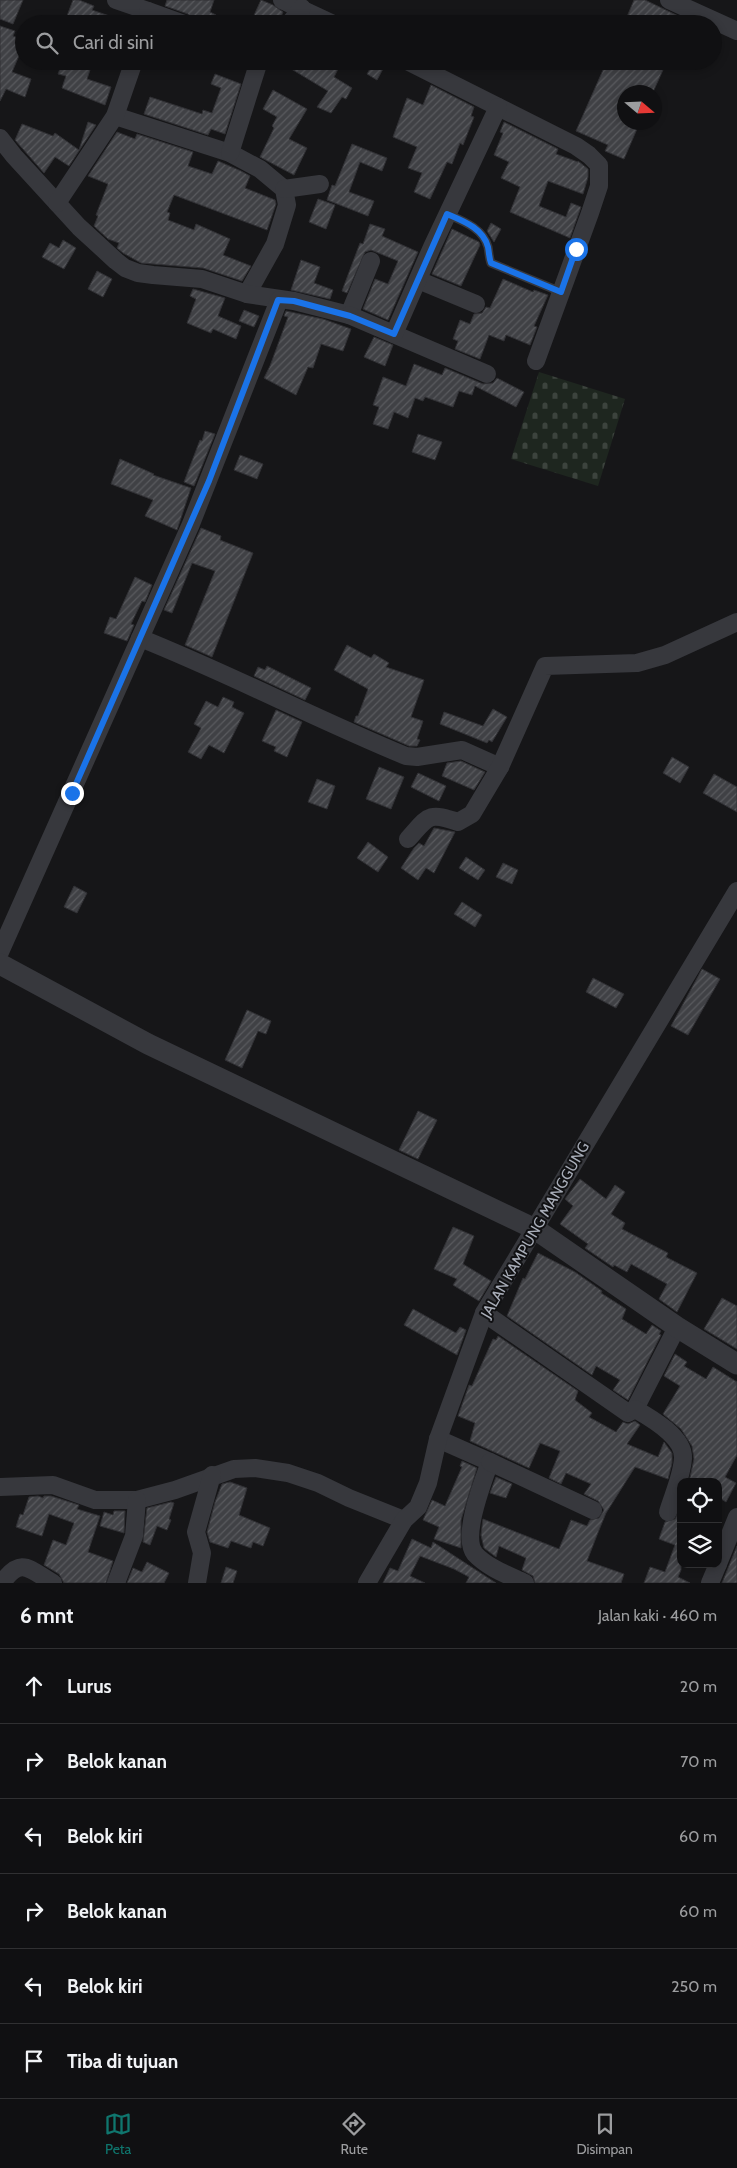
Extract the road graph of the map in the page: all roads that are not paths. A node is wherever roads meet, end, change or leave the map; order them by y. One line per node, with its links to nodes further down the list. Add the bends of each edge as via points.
1 (116, 0): 5 (street)
2 (282, 0): 4 (street)
3 (669, 0): 8 (street)
4 (302, 8): 6 (street); 7 (street)
5 (143, 15)
6 (296, 15)
7 (316, 15)
8 (703, 15)
9 (722, 23): 10 (street)
10 (737, 30)
11 (131, 70): 15 (street)
12 (256, 70): 17 (street)
13 (425, 70): 14 (street)
14 (498, 107): 21 (street); 24 (street, via 576,146 599,165 599,186)
15 (115, 116): 17 (street); 20 (street)
16 (0, 138): 20 (street)
17 (230, 153): 19 (street, via 260,169)
18 (320, 184): 19 (street)
19 (284, 189): 25 (street, via 286,205 274,244)
20 (57, 203): 25 (street, via 125,268 138,273 202,279)
21 (447, 214): 23 (street); 24 (lane, via 471,224 478,231 488,247 491,263)
22 (371, 261): 28 (street)
23 (418, 280): 27 (street); 29 (street)
24 (561, 292): 30 (street)
25 (247, 294): 26 (street)
26 (278, 300): 28 (street); 33 (street, via 209,481)
27 (476, 304)
28 (350, 316): 29 (street)
29 (394, 334): 31 (street)
30 (536, 361)
31 (487, 374)
32 (737, 622): 34 (street, via 665,655 637,663 545,666)
33 (140, 638): 34 (street, via 406,756 462,750); 37 (street)
34 (500, 767): 35 (street, via 472,814 458,822 440,815 427,818)
35 (408, 839)
36 (737, 891): 39 (street, JALAN KAMPUNG MANGGUNG)
37 (0, 952)
38 (0, 964): 39 (street, via 148,1044)
39 (535, 1229): 40 (street, JALAN KAMPUNG MANGGUNG); 41 (street)
40 (484, 1313): 43 (street, via 624,1412 631,1413); 44 (street, JALAN KAMPUNG MANGGUNG)
41 (677, 1327): 42 (street); 43 (street)
42 (737, 1364)
43 (635, 1409): 50 (street, via 667,1430 681,1450 683,1460)
44 (438, 1439): 45 (street); 52 (street, JALAN KAMPUNG MANGGUNG, via 428,1483 418,1507)
45 (490, 1462): 49 (street); 60 (street, via 474,1504 471,1536 474,1552 486,1564)
46 (212, 1476): 48 (street); 52 (street, via 234,1469 255,1468 288,1473); 58 (street, via 196,1532 202,1553)
47 (0, 1487): 48 (street, via 53,1486 95,1500)
48 (137, 1500): 57 (street, via 134,1536)
49 (593, 1510)
50 (668, 1512)
51 (737, 1517): 53 (street)
52 (404, 1520): 59 (street, JALAN KAMPUNG MANGGUNG)
53 (722, 1554)
54 (716, 1568): 61 (street)
55 (2, 1583): 56 (street, via 18,1566)
56 (53, 1583)
57 (116, 1583)
58 (197, 1583)
59 (367, 1583)
60 (525, 1583)
61 (710, 1583)

